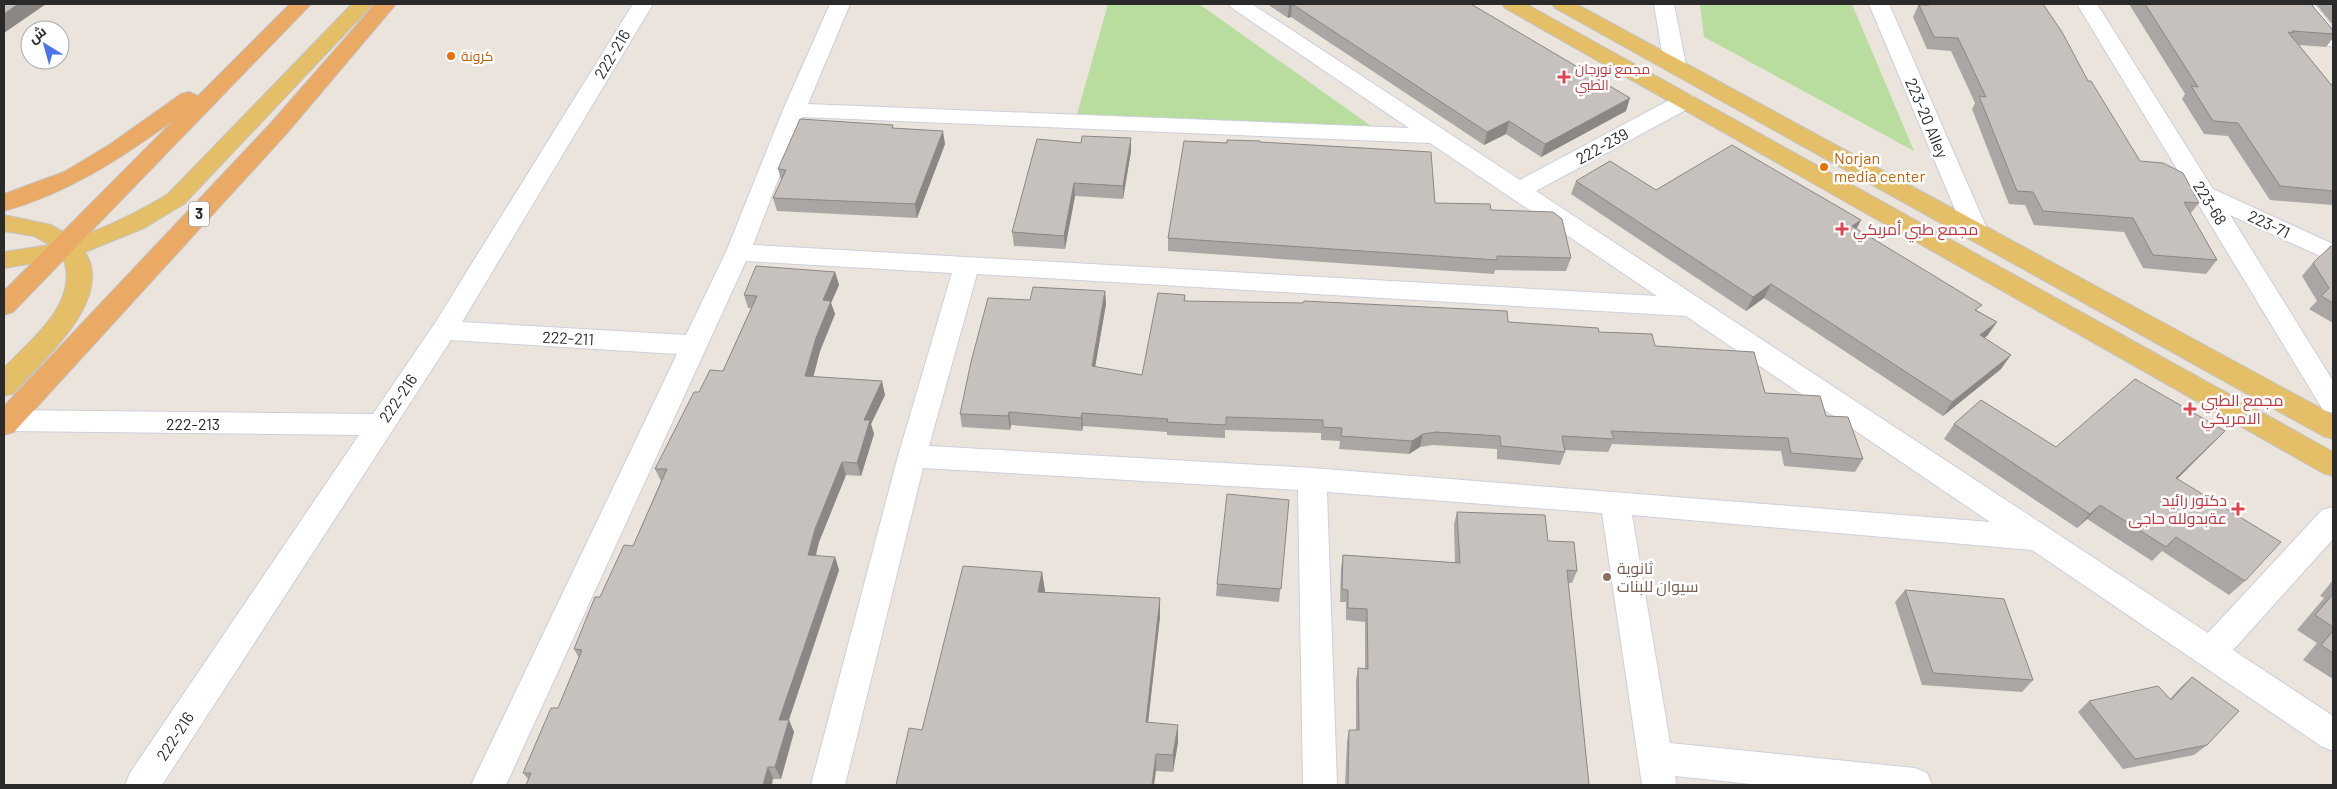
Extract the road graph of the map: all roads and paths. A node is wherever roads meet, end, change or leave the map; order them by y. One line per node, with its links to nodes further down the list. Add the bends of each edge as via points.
1 (301, 4): 14 (highway)
2 (363, 4): 24 (main road, via 176,199 117,232)
3 (386, 4): 37 (highway, 3, via 279,128)
4 (642, 4): 33 (street, 222-216)
5 (840, 4): 17 (street)
6 (1239, 4): 18 (street)
7 (1512, 4): 16 (main road)
8 (1562, 4): 15 (main road)
9 (1664, 4): 15 (street)
10 (1879, 4): 23 (street, 223-20 Alley)
11 (2087, 4): 20 (street, 223-68)
12 (2304, 4): 13 (street)
13 (2333, 41)
14 (250, 56): 21 (highway, via 117,150 72,177); 24 (highway)
15 (1675, 65): 23 (main road)
16 (1685, 101): 19 (street, 222-239); 32 (main road)
17 (794, 110): 18 (street); 25 (street)
18 (1435, 136): 19 (street)
19 (1518, 192): 31 (street)
20 (2204, 194): 26 (street, 223-71); 36 (street, 223-68)
21 (4, 203)
22 (4, 223): 24 (main road, via 43,230)
23 (1976, 232): 29 (main road)
24 (64, 248): 27 (main road); 30 (highway); 35 (main road, via 76,256 81,276 76,300 59,326)
25 (738, 252): 28 (street); 34 (street)
26 (2333, 254)
27 (4, 260)
28 (966, 267): 31 (street); 40 (street)
29 (2086, 293): 32 (main road); 39 (main road)
30 (4, 306)
31 (1691, 307): 45 (street)
32 (2061, 312): 41 (main road)
33 (444, 330): 34 (street, 222-211); 38 (street, 222-216)
34 (693, 345): 50 (street)
35 (4, 386)
36 (2333, 402)
37 (5, 422): 38 (street, 222-213)
38 (379, 425): 49 (street, 222-216)
39 (2333, 428)
40 (912, 456): 42 (street); 51 (street)
41 (2333, 466)
42 (1312, 479): 43 (street); 52 (street)
43 (1615, 502): 45 (street); 48 (street)
44 (2333, 518): 46 (street)
45 (2038, 538): 46 (street)
46 (2210, 653): 47 (street)
47 (2333, 735)
48 (1657, 772): 53 (street)
49 (142, 785)
50 (488, 785)
51 (828, 785)
52 (1320, 785)
53 (1915, 785)

